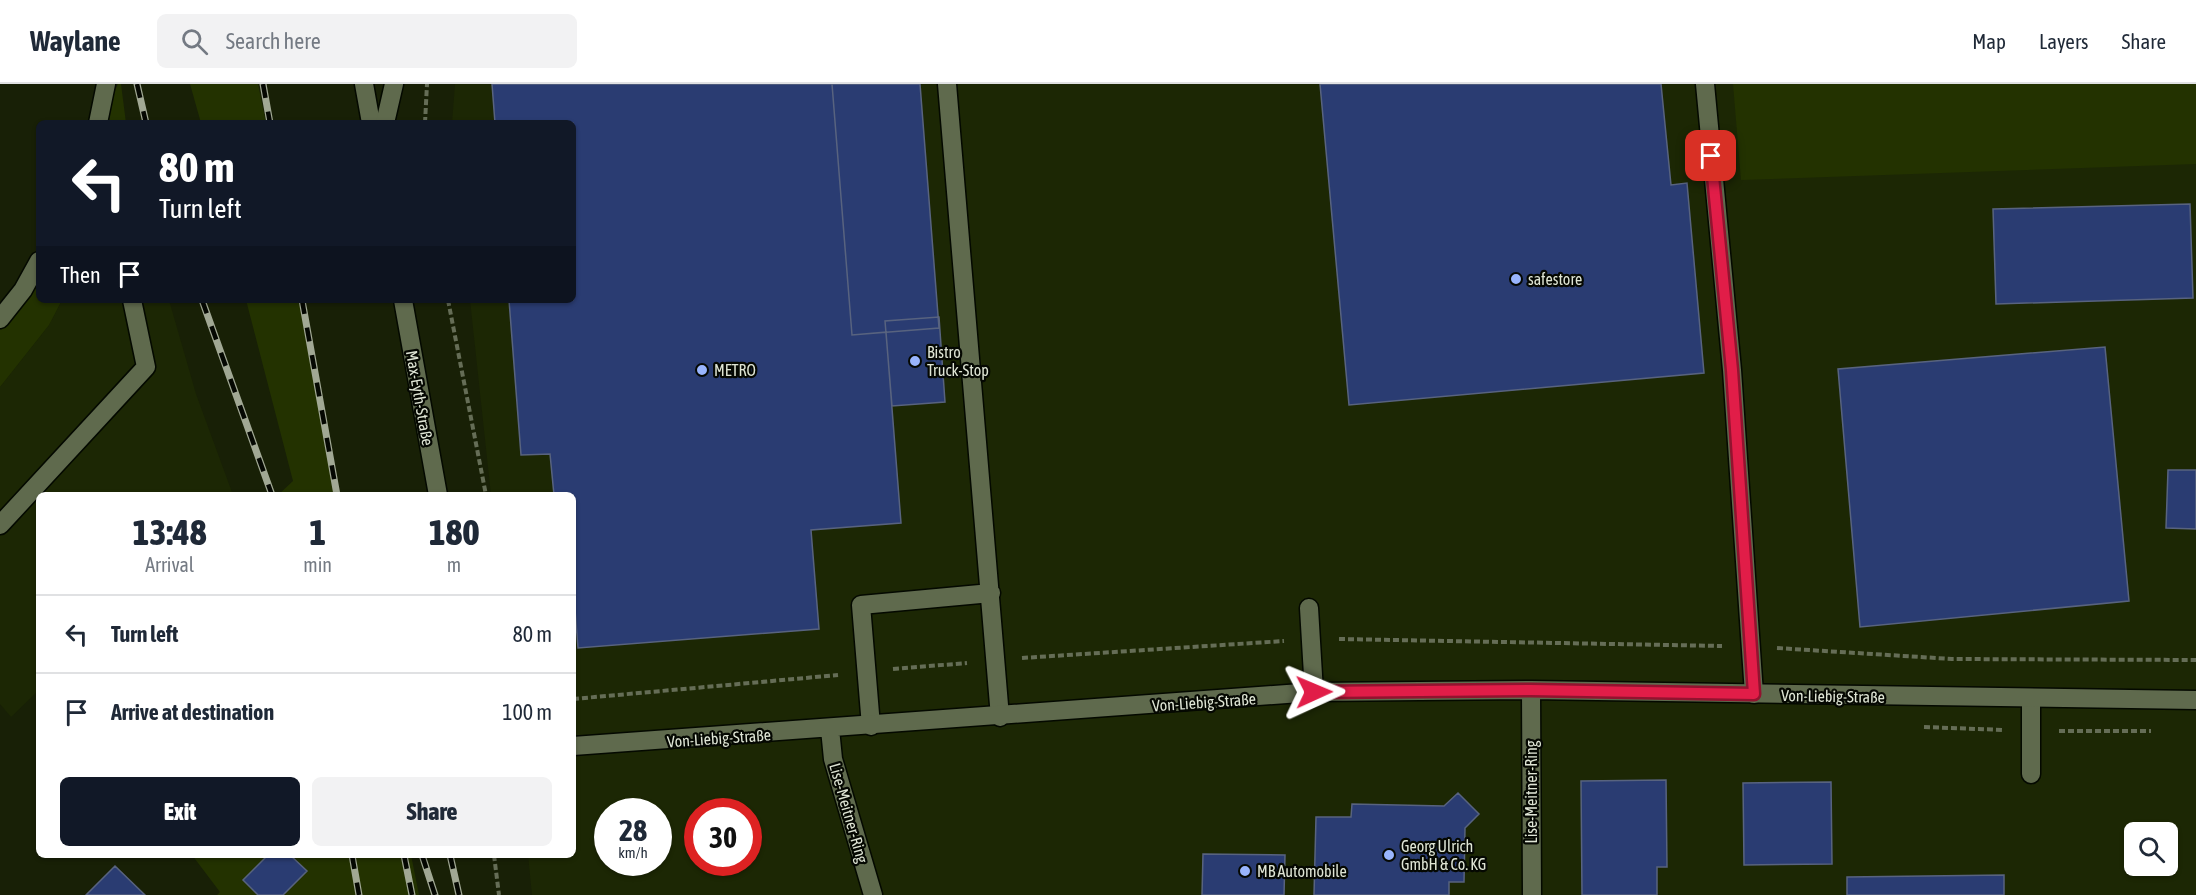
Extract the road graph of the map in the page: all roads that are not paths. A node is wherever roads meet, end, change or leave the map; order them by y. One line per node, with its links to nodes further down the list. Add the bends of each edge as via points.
1 (105, 84): 6 (street)
2 (364, 84): 7 (street)
3 (394, 84): 8 (street)
4 (947, 84): 15 (street)
5 (1705, 84): 19 (street, via 1732,370)
6 (99, 120)
7 (370, 120)
8 (386, 120)
9 (36, 266): 12 (street)
10 (133, 303): 14 (street, via 146,367)
11 (404, 303): 13 (street, Max-Eyth-Straße)
12 (0, 319)
13 (437, 492)
14 (0, 525)
15 (991, 593): 22 (street); 23 (street, via 861,605)
16 (1309, 608): 18 (street)
17 (1531, 690): 18 (street, Von-Liebig-Straße); 19 (street, Von-Liebig-Straße); 28 (street, Lise-Meitner-Ring)
18 (1314, 692): 22 (street, Von-Liebig-Straße)
19 (1754, 694): 20 (street, Von-Liebig-Straße)
20 (2031, 699): 21 (street, Von-Liebig-Straße); 26 (street)
21 (2196, 700)
22 (1000, 717): 23 (street, Von-Liebig-Straße)
23 (871, 726): 24 (street, Von-Liebig-Straße)
24 (830, 729): 25 (street, Von-Liebig-Straße); 27 (street, Lise-Meitner-Ring, via 833,759)
25 (576, 746)
26 (2031, 774)
27 (873, 895)
28 (1532, 895)

